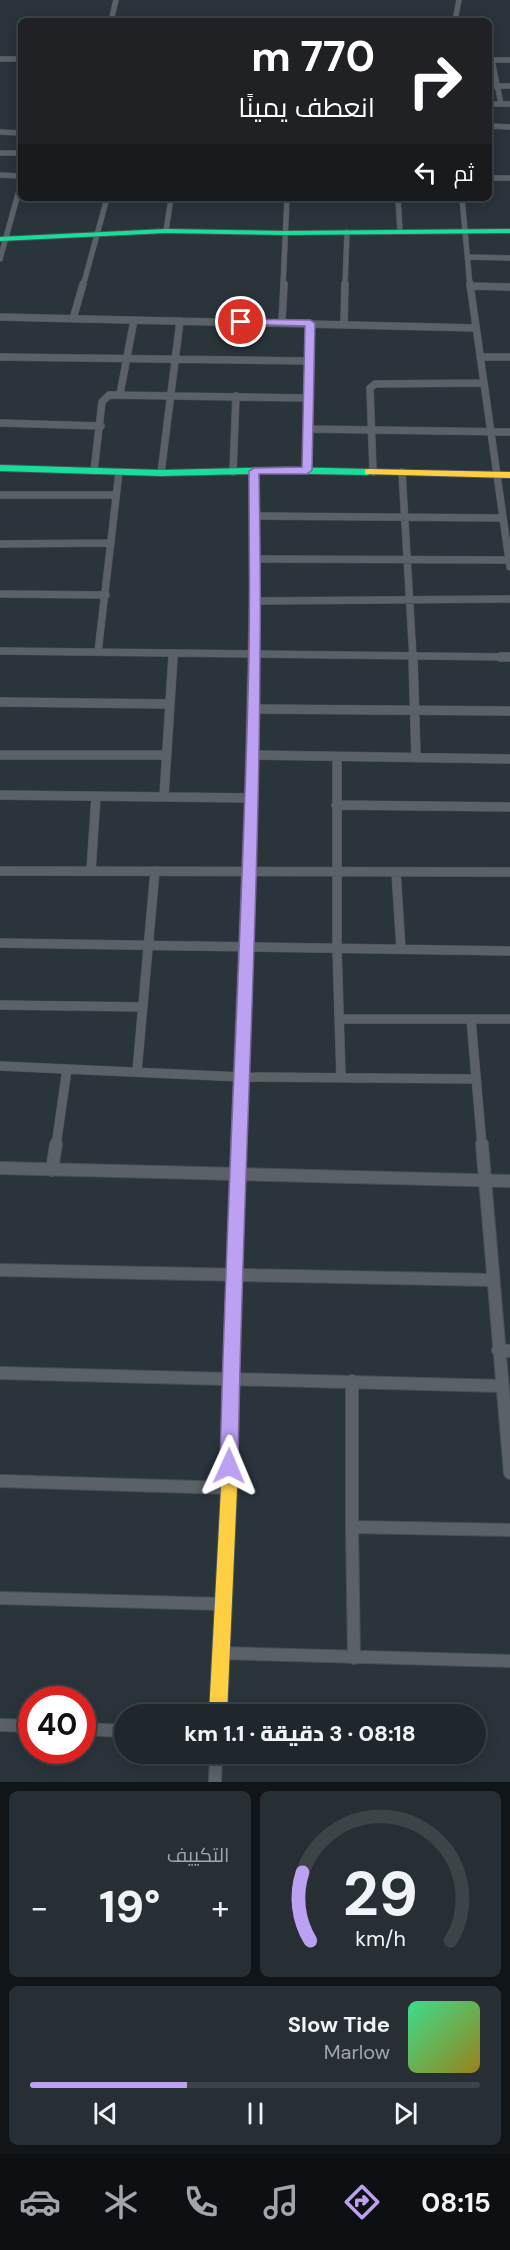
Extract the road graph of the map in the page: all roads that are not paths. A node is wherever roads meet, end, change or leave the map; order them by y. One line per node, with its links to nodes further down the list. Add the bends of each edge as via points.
1 (116, 0): 3 (street)
2 (459, 0): 4 (street)
3 (112, 18)
4 (456, 18)
5 (0, 59): 6 (street)
6 (18, 59)
7 (492, 60): 8 (street)
8 (510, 60)
9 (492, 64): 11 (street)
10 (492, 86): 11 (street)
11 (498, 86): 12 (street); 14 (street)
12 (510, 86)
13 (492, 104): 14 (street)
14 (501, 104): 15 (street)
15 (510, 104)
16 (492, 126): 17 (street)
17 (509, 127): 20 (street)
18 (0, 132): 19 (street)
19 (18, 133)
20 (510, 135)
21 (0, 153): 22 (street)
22 (18, 153)
23 (0, 176): 24 (street)
24 (18, 176)
25 (492, 178): 26 (street)
26 (510, 178)
27 (18, 192): 40 (street)
28 (106, 201): 37 (street)
29 (171, 201): 33 (street)
30 (287, 201): 39 (street)
31 (398, 201): 34 (street)
32 (462, 201): 35 (street)
33 (166, 231): 37 (street); 39 (street)
34 (400, 231): 35 (street); 38 (street)
35 (466, 231): 36 (street); 41 (street)
36 (510, 231)
37 (99, 232): 40 (street); 47 (street)
38 (347, 232): 39 (street); 52 (street)
39 (285, 233): 50 (street)
40 (3, 239): 43 (street)
41 (469, 257): 42 (street); 44 (street)
42 (510, 258)
43 (0, 259)
44 (470, 286): 45 (street); 53 (street)
45 (510, 287)
46 (0, 317): 47 (street)
47 (73, 319): 48 (street)
48 (134, 320): 49 (street); 57 (street)
49 (180, 321): 50 (street); 58 (street)
50 (282, 322): 51 (street)
51 (310, 323): 52 (street); 59 (street)
52 (344, 324): 53 (street)
53 (476, 328): 55 (street)
54 (0, 357): 57 (street)
55 (480, 357): 56 (street); 60 (street)
56 (510, 357)
57 (127, 359): 58 (street); 61 (street)
58 (176, 359): 59 (street); 62 (street)
59 (309, 361): 64 (street)
60 (484, 383): 68 (street, via 375,384 370,388); 69 (street)
61 (120, 394): 62 (street); 66 (street, via 104,398)
62 (172, 395): 63 (street); 79 (street)
63 (236, 396): 64 (street); 76 (street)
64 (308, 398): 67 (street)
65 (0, 423): 66 (street)
66 (101, 426): 73 (street)
67 (308, 429): 68 (street); 72 (street)
68 (372, 430): 69 (street); 77 (street)
69 (491, 431): 70 (street); 80 (street)
70 (510, 432)
71 (0, 468): 73 (street)
72 (307, 470): 74 (street); 77 (street)
73 (94, 471): 75 (street)
74 (254, 471): 76 (street); 84 (street)
75 (119, 472): 79 (street); 83 (street)
76 (233, 472): 79 (street)
77 (373, 472): 78 (street)
78 (402, 472): 80 (street); 85 (street)
79 (161, 473)
80 (496, 474): 81 (street); 86 (street)
81 (510, 475)
82 (0, 495): 83 (street)
83 (116, 495): 87 (street)
84 (255, 516): 85 (street); 89 (street)
85 (404, 517): 86 (street); 90 (street)
86 (502, 518): 91 (street)
87 (111, 543): 88 (street); 93 (street)
88 (0, 544)
89 (255, 559): 90 (street); 95 (street)
90 (406, 560): 91 (street); 96 (street)
91 (509, 563)
92 (0, 594): 93 (street)
93 (106, 595): 98 (street)
94 (510, 599): 96 (street)
95 (255, 601): 96 (street); 100 (street)
96 (408, 601): 101 (street)
97 (0, 651): 98 (street)
98 (98, 652): 99 (street)
99 (173, 653): 100 (street); 104 (street)
100 (255, 654): 101 (street); 105 (street)
101 (413, 656): 102 (street); 106 (street)
102 (510, 657)
103 (0, 702): 104 (street)
104 (170, 704): 109 (street)
105 (252, 709): 106 (street); 110 (street)
106 (414, 710): 107 (street); 112 (street)
107 (510, 711)
108 (0, 755): 109 (street)
109 (167, 755): 116 (street)
110 (251, 755): 111 (street); 117 (street)
111 (338, 757): 112 (street); 118 (street)
112 (416, 758): 113 (street)
113 (510, 759)
114 (0, 795): 115 (street)
115 (96, 795): 116 (street); 121 (street)
116 (164, 796): 117 (street)
117 (251, 798): 124 (street)
118 (336, 806): 119 (street); 123 (street)
119 (510, 807)
120 (0, 871): 121 (street)
121 (91, 871): 122 (street)
122 (155, 871): 124 (street); 128 (street)
123 (337, 871): 124 (street); 125 (street); 130 (street)
124 (249, 872): 129 (street)
125 (396, 872): 126 (street); 131 (street)
126 (510, 872)
127 (0, 943): 128 (street)
128 (147, 945): 129 (street); 134 (street)
129 (246, 947): 130 (street); 141 (street)
130 (337, 948): 131 (street); 135 (street)
131 (401, 949): 132 (street)
132 (510, 951)
133 (0, 1005): 134 (street)
134 (142, 1007): 140 (street)
135 (341, 1019): 136 (street); 142 (street)
136 (471, 1019): 137 (street); 143 (street)
137 (510, 1019)
138 (0, 1066): 139 (street)
139 (67, 1069): 140 (street); 145 (street)
140 (137, 1071): 141 (street)
141 (241, 1077): 142 (street); 146 (street)
142 (341, 1078): 143 (street)
143 (476, 1079): 147 (street)
144 (0, 1168): 145 (street)
145 (52, 1170): 146 (street)
146 (238, 1174): 147 (street); 150 (street)
147 (483, 1181): 148 (street); 151 (street)
148 (510, 1181)
149 (0, 1270): 150 (street)
150 (233, 1275): 151 (street); 155 (street)
151 (492, 1280): 152 (street)
152 (498, 1350): 153 (street); 157 (street)
153 (510, 1351)
154 (0, 1373): 155 (street)
155 (230, 1379): 156 (street); 160 (street)
156 (352, 1381): 157 (street); 161 (street)
157 (501, 1386): 158 (street)
158 (510, 1473)
159 (0, 1481): 160 (street)
160 (229, 1488): 164 (street)
161 (352, 1527): 162 (street); 166 (street)
162 (510, 1530)
163 (0, 1598): 164 (street)
164 (222, 1604): 165 (street)
165 (221, 1653): 166 (street); 168 (street)
166 (354, 1658): 167 (street)
167 (510, 1661)
168 (218, 1704)
169 (0, 1725): 170 (street)
170 (18, 1726)
171 (96, 1730): 172 (street)
172 (114, 1731)
173 (215, 1764): 174 (street)
174 (214, 1782)

